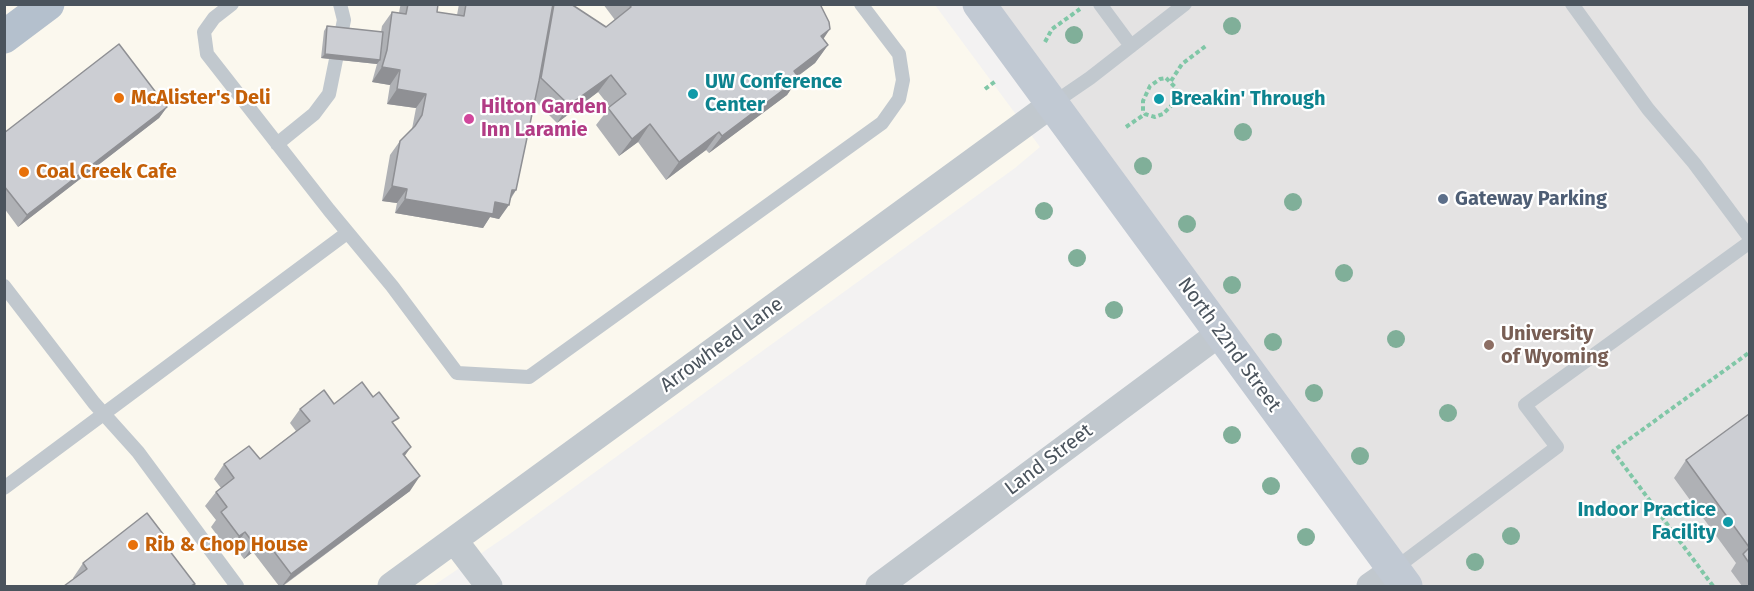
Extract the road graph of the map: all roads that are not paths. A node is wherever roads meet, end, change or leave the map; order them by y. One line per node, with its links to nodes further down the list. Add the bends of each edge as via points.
1 (48, 4): 9 (main road)
2 (232, 4): 12 (lane, via 204,32 207,54)
3 (340, 4): 12 (lane, via 344,20 329,94 315,114)
4 (861, 4): 13 (lane, via 899,54 903,80 899,99 882,123 529,377 457,373 392,285)
5 (978, 4): 11 (street, North 22nd Street)
6 (1100, 4): 10 (lane)
7 (1185, 4): 10 (lane)
8 (1572, 4): 14 (lane)
9 (4, 37)
10 (1131, 46): 11 (lane)
11 (1052, 104): 16 (street, North 22nd Street); 19 (street, Arrowhead Lane)
12 (277, 144): 13 (lane)
13 (347, 233): 17 (lane)
14 (1749, 240): 20 (lane, via 1525,405 1557,447)
15 (4, 286): 17 (lane)
16 (1220, 333): 20 (street, North 22nd Street); 24 (street, Land Street)
17 (103, 414): 18 (lane); 21 (lane, via 138,452)
18 (4, 488)
19 (454, 540): 22 (street, Arrowhead Lane); 23 (street)
20 (1390, 581)
21 (237, 586)
22 (391, 586)
23 (489, 586)
24 (879, 586)

